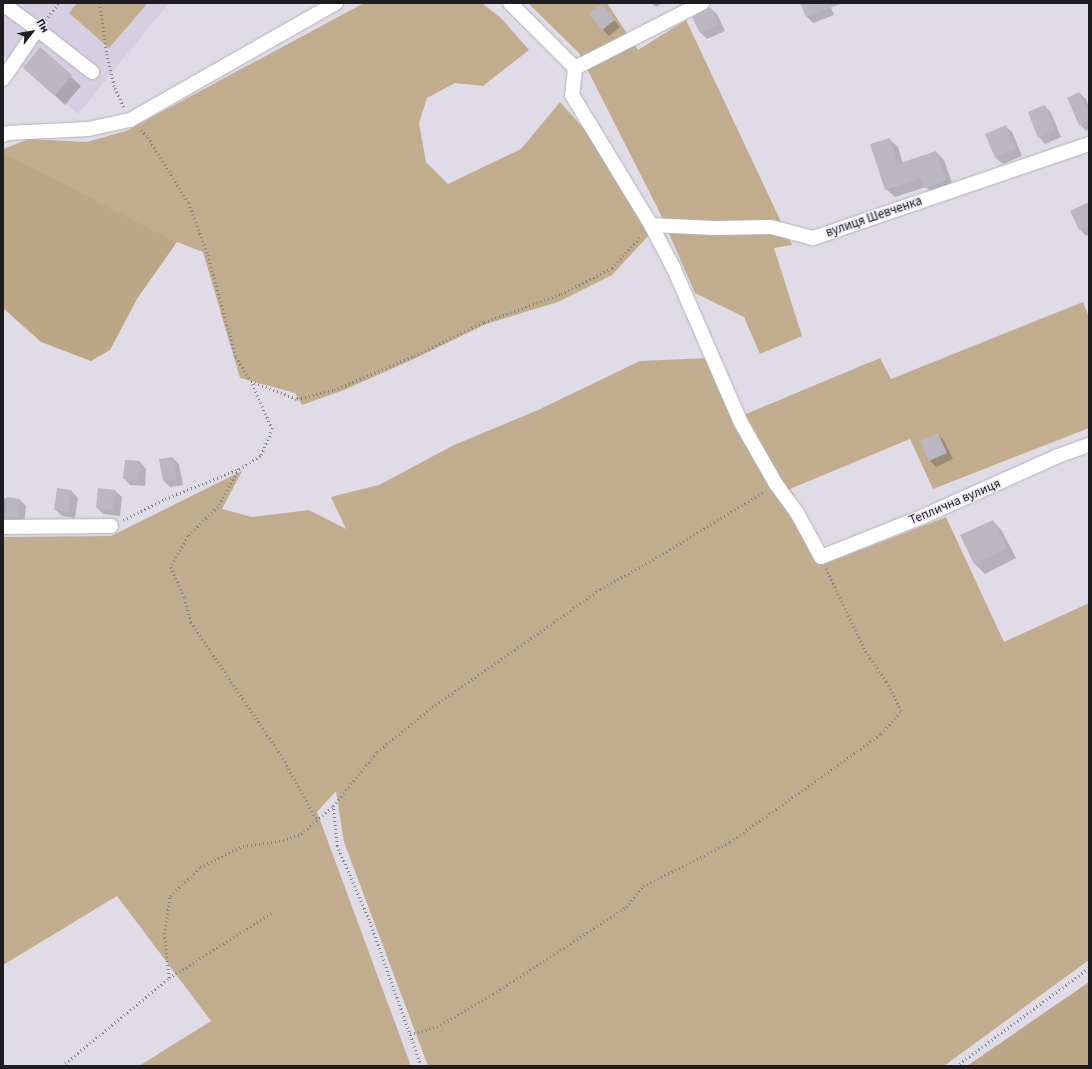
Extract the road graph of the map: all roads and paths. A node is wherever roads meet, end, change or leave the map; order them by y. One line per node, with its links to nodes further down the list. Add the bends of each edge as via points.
1 (59, 3): 7 (path)
2 (100, 3): 11 (path, via 115,88)
3 (336, 3): 11 (street)
4 (510, 3): 8 (street)
5 (702, 3): 8 (street)
6 (3, 4): 7 (street)
7 (37, 29): 9 (street); 10 (street)
8 (576, 68): 14 (street, via 572,95)
9 (92, 72)
10 (3, 79)
11 (130, 120): 12 (street, via 88,129); 15 (path, via 148,137 189,203 208,255 236,357)
12 (3, 135)
13 (1089, 144): 14 (street, вулиця Шевченка, via 813,238 771,227)
14 (651, 225): 15 (path, via 612,268 561,294 484,322 414,356 334,390 297,399); 18 (street, via 674,269 740,421)
15 (251, 381): 17 (path, via 272,429 261,455)
16 (1089, 445): 21 (street, Теплична вулиця, via 1058,456 924,516)
17 (239, 469): 19 (path, via 165,498); 23 (path, via 218,507 188,536 171,567 185,598 191,622 283,758)
18 (776, 484): 21 (street, via 797,514); 22 (path, via 600,589 432,707 377,752)
19 (111, 526): 20 (street)
20 (3, 527)
21 (820, 557): 27 (path, via 864,649 901,711 881,734 730,842 643,886 626,907 493,994 437,1027)
22 (333, 806): 23 (path); 27 (path, via 337,846 369,920)
23 (317, 820): 26 (path, via 301,834 279,841 243,846 200,867 170,896 164,934)
24 (273, 912): 26 (path)
25 (1089, 968): 30 (path)
26 (169, 978): 28 (path)
27 (410, 1034): 29 (path)
28 (62, 1066)
29 (421, 1066)
30 (956, 1066)

